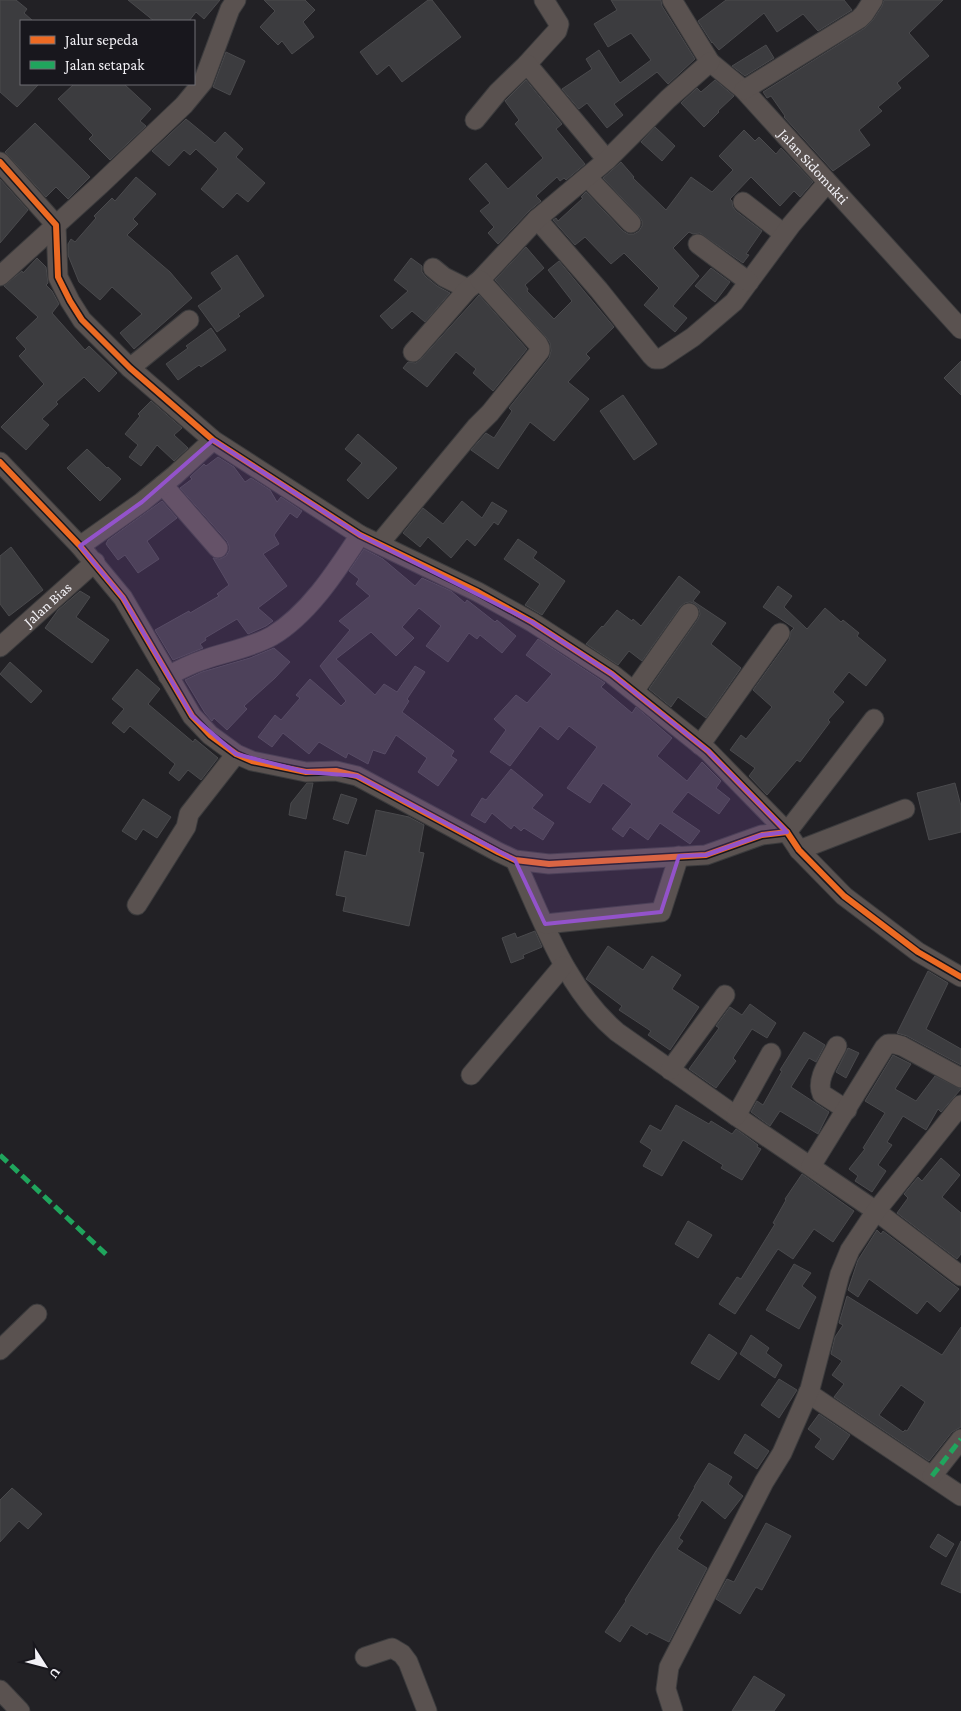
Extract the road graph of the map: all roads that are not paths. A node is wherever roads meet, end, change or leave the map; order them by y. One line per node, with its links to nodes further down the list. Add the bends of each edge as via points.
1 (236, 0): 16 (street, via 202,82 184,105)
2 (544, 0): 6 (street, via 559,24 558,31)
3 (672, 0): 5 (street, Jalan Sidomukti)
4 (872, 1): 7 (street, via 858,19)
5 (710, 62): 7 (street, Jalan Sidomukti); 9 (street)
6 (527, 64): 8 (street); 9 (street)
7 (744, 90): 12 (street, Jalan Sidomukti)
8 (475, 120)
9 (607, 160): 11 (street)
10 (0, 162): 16 (street)
11 (587, 177): 14 (street); 15 (street)
12 (827, 183): 17 (street); 24 (street, Jalan Sidomukti)
13 (743, 202): 17 (street)
14 (537, 219): 21 (street, via 655,359 660,359 711,322 734,302); 22 (street)
15 (632, 223)
16 (56, 225): 20 (street); 26 (street, via 58,277 70,301 82,320)
17 (784, 234): 21 (street)
18 (698, 244): 21 (street)
19 (433, 268): 22 (street, via 444,278)
20 (0, 276)
21 (750, 282)
22 (474, 284): 25 (street); 31 (street, via 538,344 540,351)
23 (190, 320): 26 (street)
24 (961, 329)
25 (413, 352)
26 (130, 368): 27 (street)
27 (213, 440): 29 (street); 30 (street)
28 (0, 462): 32 (street)
29 (163, 485): 32 (street); 33 (street)
30 (360, 535): 31 (street); 38 (street, via 322,590 272,636 194,663)
31 (379, 544): 39 (street, via 532,622)
32 (80, 546): 34 (street)
33 (218, 548)
34 (95, 562): 37 (street, Jalan Bias); 38 (street, via 123,598)
35 (689, 613): 39 (street)
36 (780, 633): 41 (street)
37 (0, 647)
38 (168, 676): 42 (street, via 192,716 210,735)
39 (634, 691): 41 (street)
40 (874, 719): 44 (street)
41 (700, 744): 44 (street)
42 (236, 754): 47 (street, via 252,761 306,772 358,776); 48 (street, via 189,814 186,827)
43 (905, 809): 45 (street)
44 (787, 832): 45 (street); 46 (street, via 762,835 706,855)
45 (799, 850): 51 (street, via 844,896 918,952)
46 (679, 856): 47 (street, via 549,864); 49 (street, via 661,912)
47 (516, 860): 49 (street)
48 (137, 905)
49 (545, 924): 50 (street)
50 (563, 966): 55 (street, via 601,1019); 56 (street)
51 (961, 977)
52 (725, 995): 55 (street)
53 (838, 1046): 59 (street, via 821,1079 820,1090)
54 (771, 1053): 60 (street)
55 (670, 1070): 60 (street)
56 (471, 1075)
57 (961, 1078): 59 (street, via 902,1046 888,1044)
58 (961, 1105): 62 (street)
59 (847, 1110): 61 (street)
60 (736, 1116): 61 (street)
61 (811, 1166): 62 (street)
62 (876, 1211): 63 (street); 66 (street, via 850,1250 840,1274)
63 (961, 1276)
64 (37, 1314): 65 (street)
65 (0, 1350)
66 (808, 1392): 68 (street); 74 (street, via 782,1453 669,1667 666,1689)
67 (961, 1438): 68 (street)
68 (932, 1476): 69 (street)
69 (961, 1496)
70 (365, 1657): 73 (street, via 392,1648 402,1654)
71 (0, 1690): 72 (street)
72 (20, 1711)
73 (427, 1711)
74 (672, 1711)

